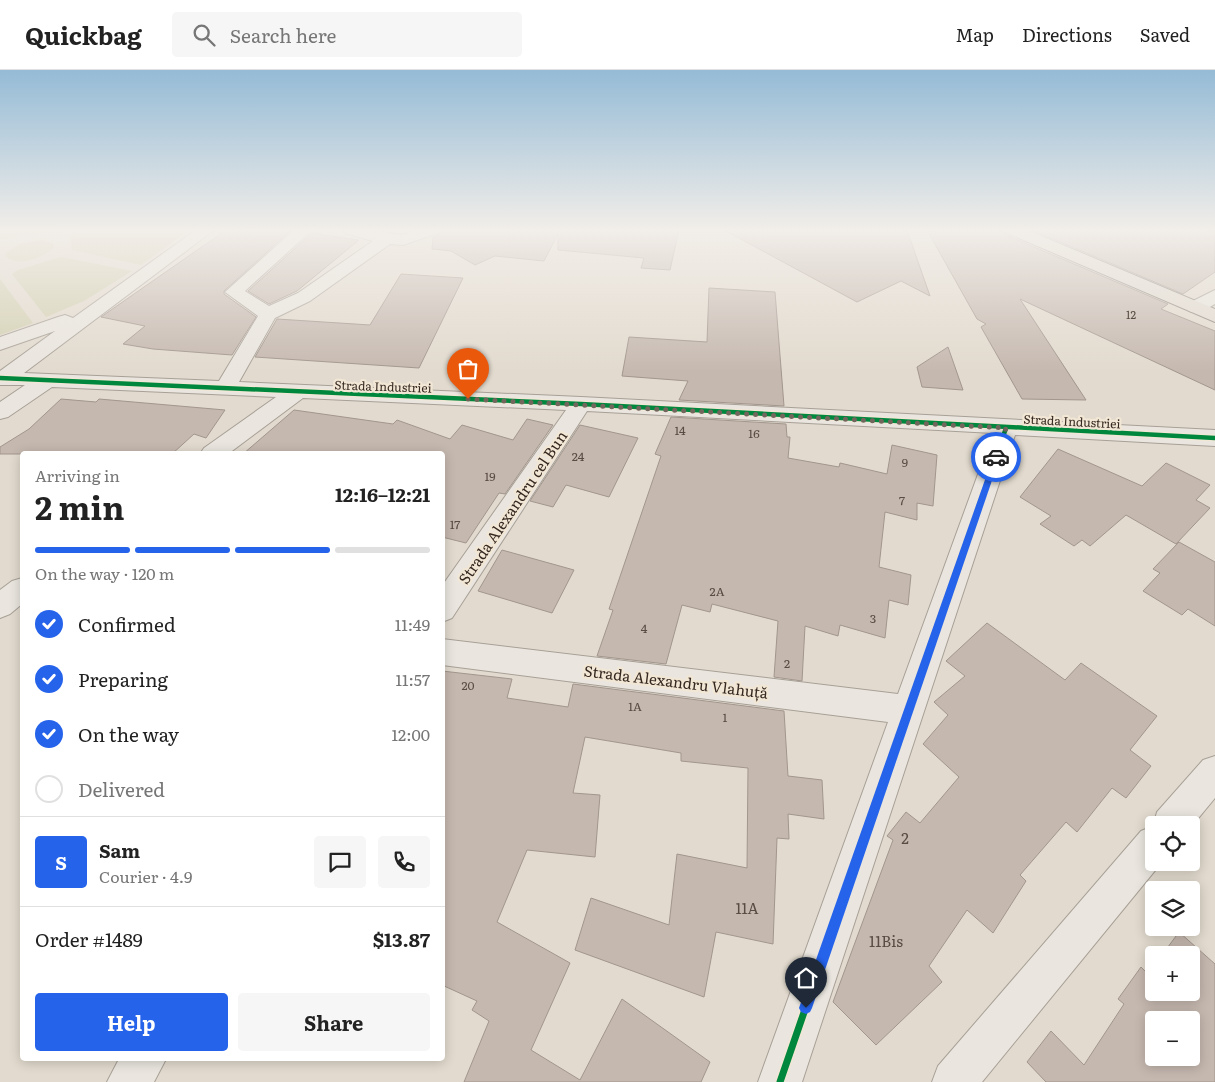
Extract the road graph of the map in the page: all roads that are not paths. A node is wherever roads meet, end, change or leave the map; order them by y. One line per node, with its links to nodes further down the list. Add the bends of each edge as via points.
1 (141, 277): 7 (street)
2 (251, 277): 8 (street, via 234,292)
3 (332, 277): 8 (street, via 304,297)
4 (1125, 277): 6 (main road)
5 (1215, 296): 6 (street)
6 (1196, 307): 9 (main road)
7 (97, 309): 10 (street); 11 (street)
8 (268, 314): 13 (street)
9 (1215, 316)
10 (0, 344)
11 (1, 378): 12 (street, Strada Industriei)
12 (45, 382): 13 (street, Strada Industriei); 16 (street)
13 (225, 389): 14 (street, Strada Industriei)
14 (297, 392): 15 (street, Strada Industriei); 19 (street)
15 (581, 404): 17 (street, Strada Industriei); 22 (street, Strada Alexandru cel Bun)
16 (0, 412)
17 (1006, 428): 18 (street, Strada Industriei); 24 (street)
18 (1215, 438)
19 (216, 451)
20 (20, 591): 21 (street)
21 (0, 606)
22 (445, 606)
23 (445, 652): 24 (street, Strada Alexandru Vlahuță)
24 (910, 710): 30 (street)
25 (1215, 772): 26 (street)
26 (1178, 816)
27 (1145, 855): 31 (street)
28 (143, 1061): 29 (street)
29 (129, 1082)
30 (780, 1082)
31 (954, 1082)

